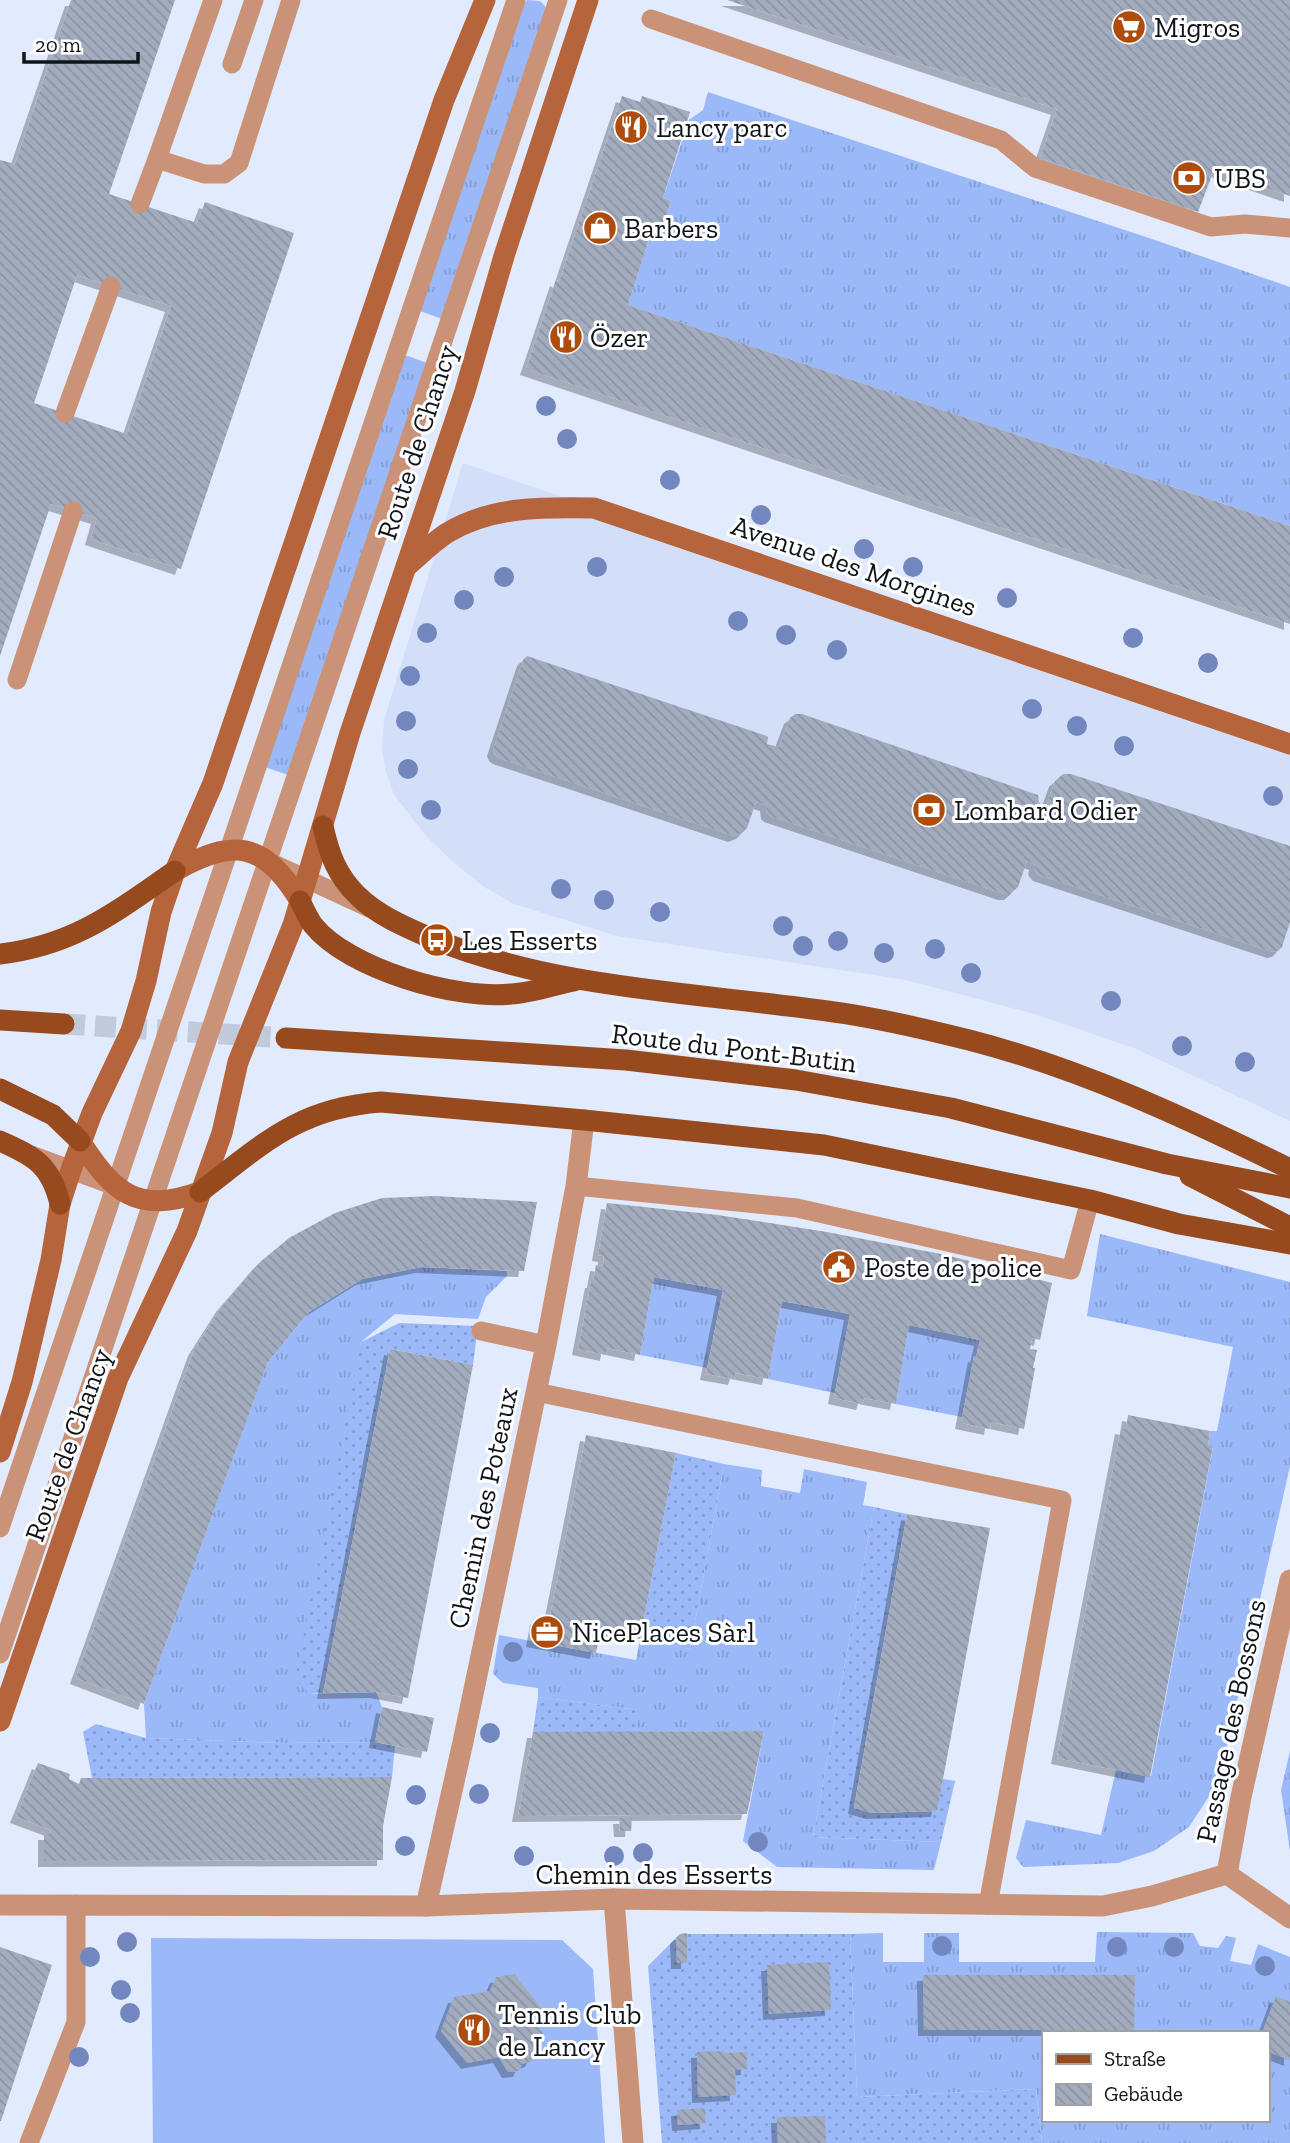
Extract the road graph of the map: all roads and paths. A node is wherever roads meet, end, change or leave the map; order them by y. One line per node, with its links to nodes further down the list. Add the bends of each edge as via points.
1 (213, 0): 10 (lane)
2 (254, 0): 9 (lane)
3 (291, 0): 10 (lane, via 239,163 224,174 204,174)
4 (485, 0): 22 (main road, via 443,100 213,783)
5 (516, 0): 20 (lane)
6 (558, 0): 21 (lane)
7 (588, 0): 16 (main road, Route de Chancy)
8 (651, 19): 12 (lane, via 1001,140 1035,168 1211,227)
9 (232, 64)
10 (157, 159): 11 (lane)
11 (141, 204)
12 (1290, 228)
13 (111, 286): 14 (lane)
14 (65, 413)
15 (73, 511): 17 (lane)
16 (406, 567): 18 (main road, Avenue des Morgines, via 447,533 487,516 539,507 594,508); 19 (main road, Route de Chancy)
17 (17, 680)
18 (1290, 744)
19 (323, 826): 23 (main road, Route de Chancy); 25 (main road, via 328,853 341,878)
20 (229, 849): 21 (main road); 22 (main road, via 203,855); 39 (lane)
21 (268, 861): 23 (lane); 24 (main road, via 286,877); 44 (lane)
22 (175, 871): 26 (main road, via 78,934); 34 (main road, via 131,1031)
23 (307, 879): 24 (main road, Route de Chancy); 25 (lane)
24 (300, 901): 27 (main road, via 314,925 336,944 355,957 415,981 445,989 511,995); 42 (main road, Route de Chancy, via 238,1062 222,1133)
25 (379, 912): 27 (main road, via 483,957)
26 (0, 954)
27 (579, 980): 37 (main road, via 837,1012 970,1040 1092,1079 1185,1117)
28 (0, 1020): 29 (main road)
29 (64, 1024)
30 (286, 1038): 36 (main road, Route du Pont-Butin, via 626,1060 796,1080 951,1108)
31 (0, 1089): 34 (main road, via 52,1115)
32 (584, 1120): 40 (street, Chemin des Poteaux); 42 (main road, via 381,1102 356,1104 325,1111 278,1133); 43 (main road, via 824,1145)
33 (0, 1141): 35 (main road)
34 (80, 1141): 38 (main road); 39 (main road)
35 (31, 1155): 38 (lane); 45 (main road, via 56,1185)
36 (1167, 1164): 41 (main road, Route du Pont-Butin); 46 (main road, Route du Pont-Butin)
37 (1290, 1169)
38 (71, 1170): 39 (lane); 45 (main road)
39 (115, 1186): 44 (main road); 52 (lane)
40 (576, 1186): 43 (lane, via 797,1208 1071,1270); 49 (street, Chemin des Poteaux)
41 (1290, 1188)
42 (200, 1192): 44 (main road); 55 (main road, Route de Chancy, via 173,1263 118,1378)
43 (1090, 1200): 47 (main road, via 1180,1224)
44 (153, 1202): 54 (lane)
45 (60, 1204): 51 (main road, via 22,1382)
46 (1290, 1227)
47 (1290, 1244)
48 (481, 1331): 49 (lane)
49 (546, 1345): 50 (street, Chemin des Poteaux)
50 (536, 1392): 60 (lane, via 1062,1500); 61 (street, Chemin des Poteaux)
51 (0, 1451)
52 (0, 1528)
53 (1290, 1580): 56 (street, Passage des Bossons)
54 (0, 1654)
55 (0, 1721)
56 (1227, 1874): 60 (street, Chemin des Esserts, via 1103,1906); 62 (street)
57 (614, 1899): 60 (street, Chemin des Esserts); 61 (street, Chemin des Esserts); 64 (street)
58 (76, 1904): 59 (street, Chemin des Esserts); 61 (street, Chemin des Esserts); 63 (lane, via 76,2022)
59 (0, 1905)
60 (988, 1905)
61 (426, 1906)
62 (1290, 1918)
63 (29, 2143)
64 (634, 2143)

